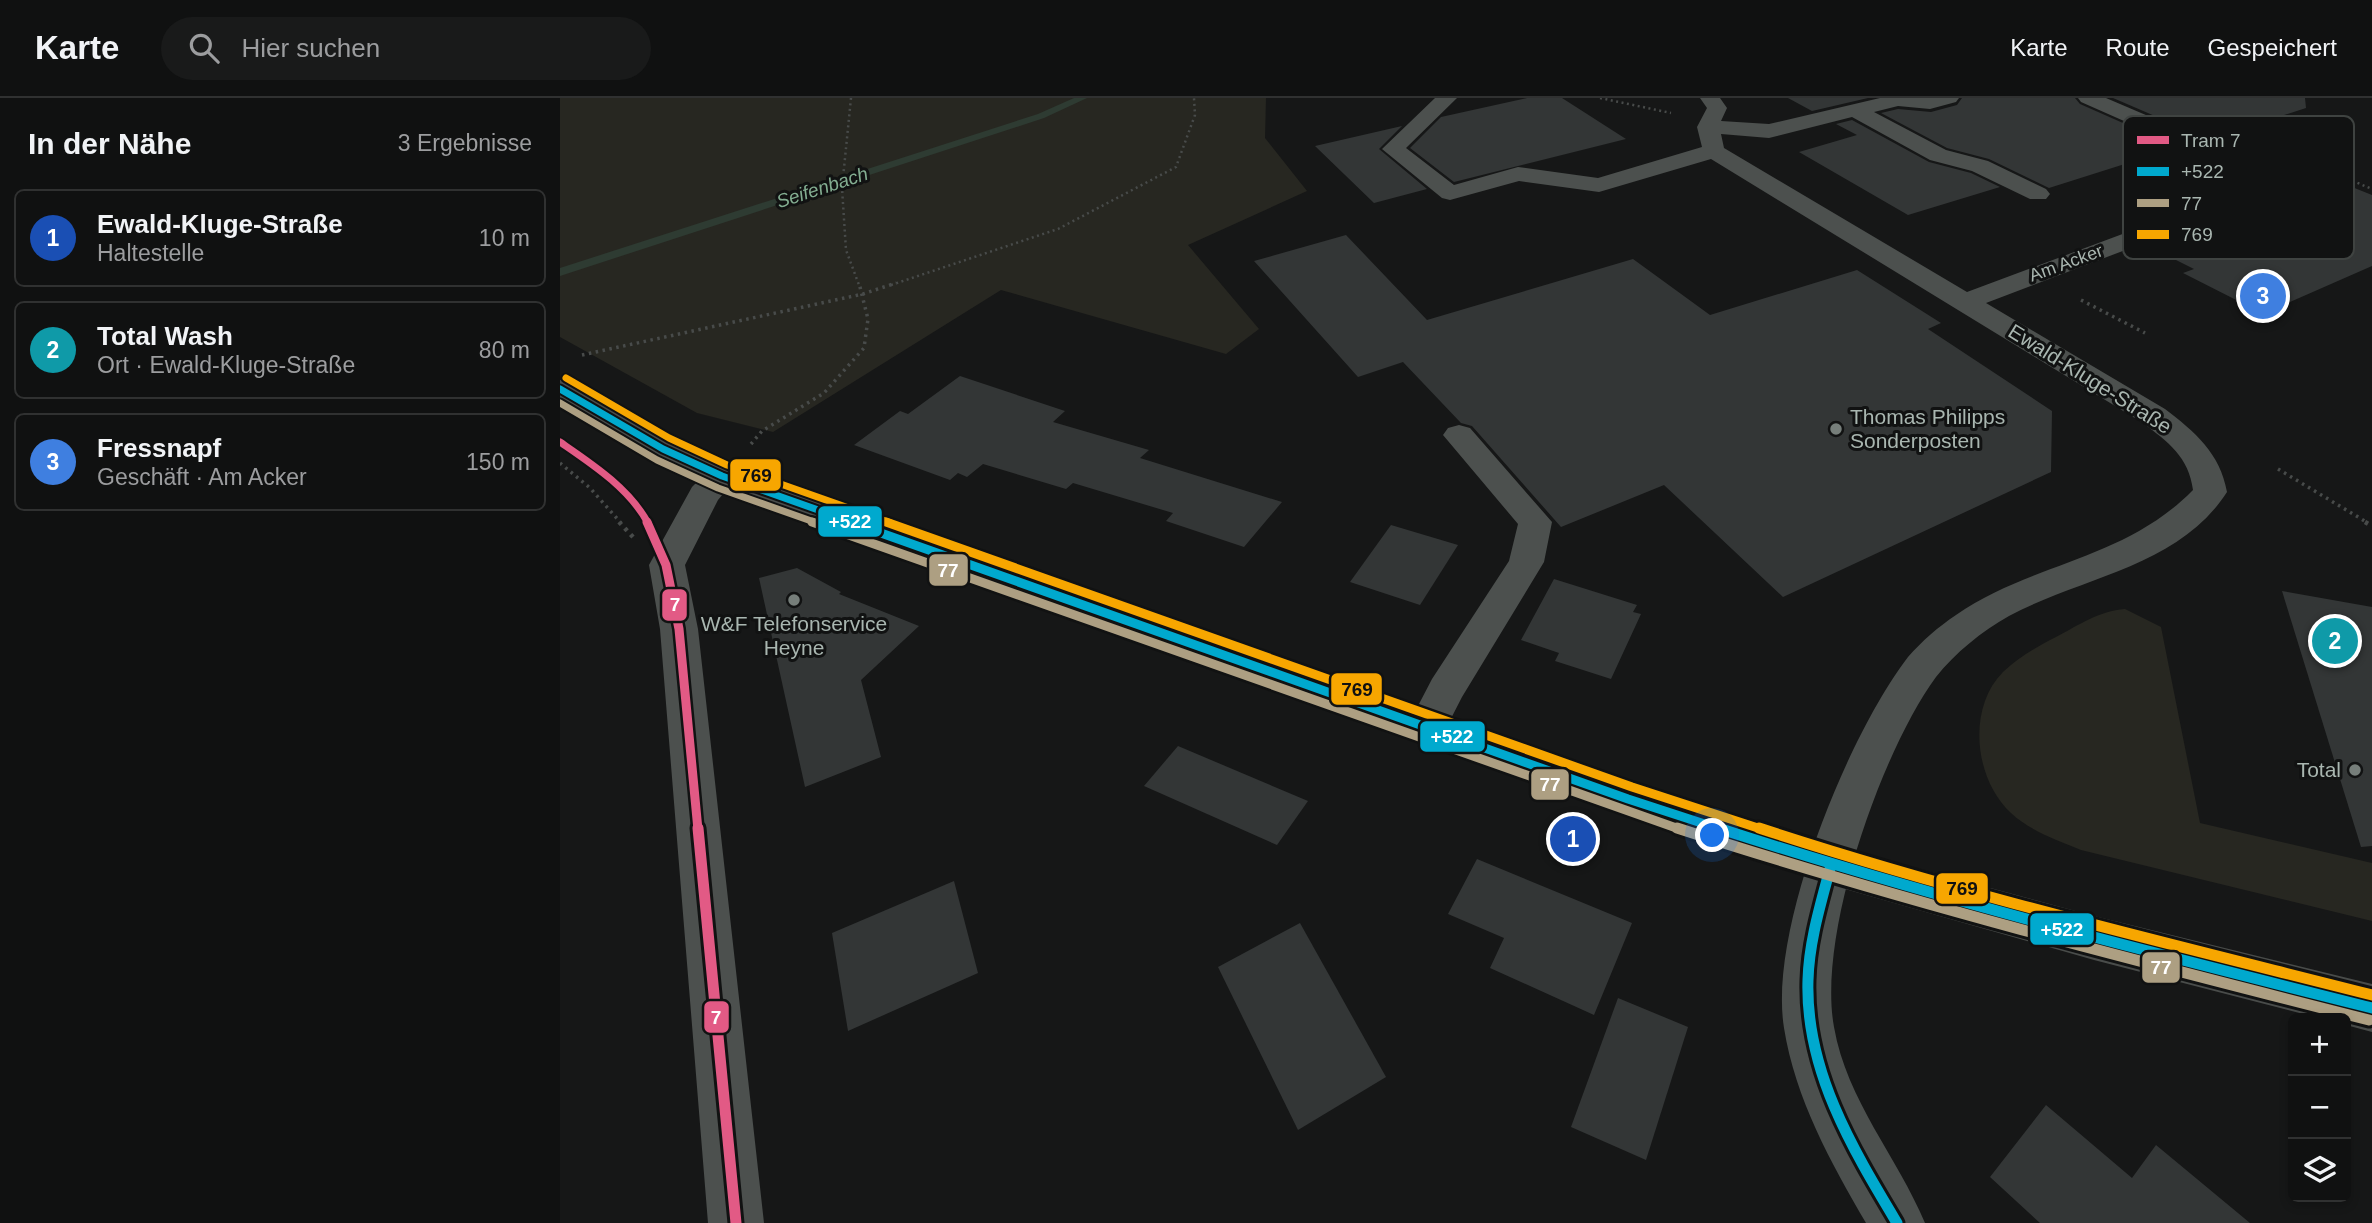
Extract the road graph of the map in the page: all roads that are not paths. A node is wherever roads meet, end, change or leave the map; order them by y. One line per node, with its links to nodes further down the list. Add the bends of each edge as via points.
1 (1447, 98): 7 (street, via 1393,149 1450,193 1518,174 1598,185)
2 (1710, 98): 7 (street, via 1717,108)
3 (1949, 98): 5 (street, via 1930,103 1898,100)
4 (2088, 98): 6 (street, Am Acker)
5 (1854, 110): 7 (street, via 1769,131); 8 (street, via 1938,155 1980,166)
6 (2130, 116)
7 (1711, 139): 10 (street, Ewald-Kluge-Straße)
8 (2038, 194)
9 (2123, 242): 10 (street, Am Acker)
10 (1964, 302): 15 (street, Ewald-Kluge-Straße, via 2185,439 2206,464 2210,492 2192,514 2157,537 2111,561 1992,609 1962,629 1922,667 1870,756)
11 (560, 389): 13 (main road, via 663,449)
12 (1459, 435): 14 (street, via 1535,522 1527,562)
13 (722, 476): 14 (main road); 17 (street, via 704,495 667,565 680,629)
14 (1427, 727): 15 (main road)
15 (1831, 865): 16 (main road); 18 (street, via 1807,982 1809,1025 1829,1101)
16 (2372, 1008)
17 (736, 1223)
18 (1897, 1223)

